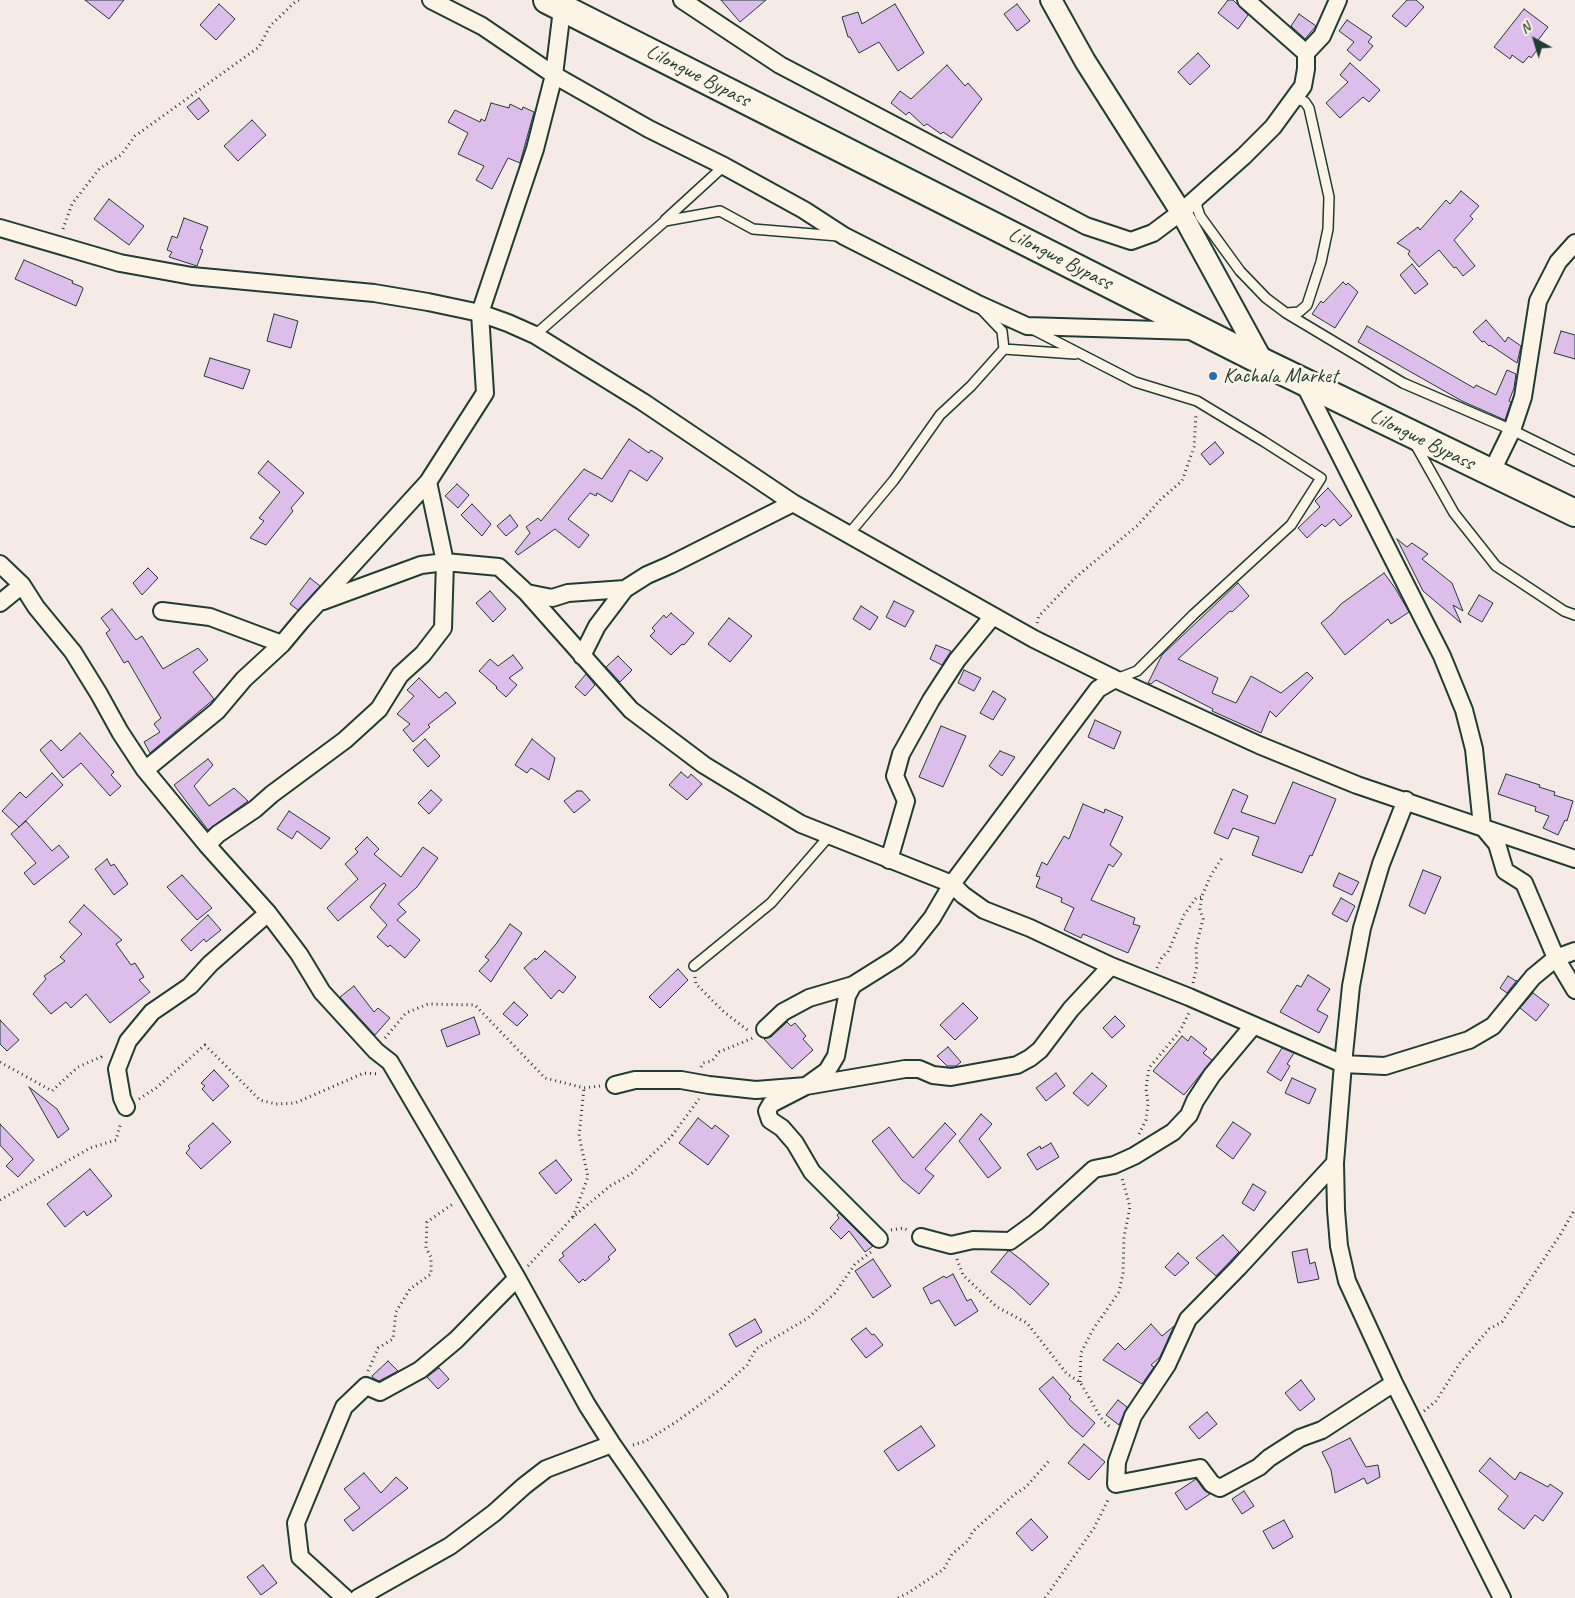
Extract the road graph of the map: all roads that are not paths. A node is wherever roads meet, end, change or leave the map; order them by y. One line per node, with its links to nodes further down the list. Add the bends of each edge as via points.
1 (431, 0): 8 (street, via 482,26)
2 (682, 0): 12 (street, via 780,65 1086,226 1131,241 1154,233)
3 (1051, 0): 12 (street, via 1085,61)
4 (1246, 0): 7 (street)
5 (1338, 0): 7 (street, via 1322,36)
6 (558, 3): 8 (street); 21 (main road, Lilongwe Bypass)
7 (1306, 53): 9 (street, via 1303,86)
8 (554, 75): 10 (street, via 649,129); 18 (street, via 535,150)
9 (1290, 105): 11 (street, via 1273,127); 19 (lane, via 1298,99 1309,108 1327,184 1328,229 1307,305 1299,312)
10 (724, 166): 13 (lane); 15 (street)
11 (1197, 198): 12 (street); 19 (lane, via 1200,216 1240,271)
12 (1181, 212): 25 (street)
13 (665, 221): 15 (lane, via 720,211 753,229); 22 (lane)
14 (0, 228): 18 (street, via 120,263 192,276 374,293)
15 (844, 236): 17 (street)
16 (1575, 243): 27 (street, via 1558,262 1538,301 1523,397)
17 (976, 303): 20 (street); 23 (lane, via 1002,331)
18 (480, 313): 22 (street); 31 (street, via 485,393)
19 (1286, 313): 27 (lane, via 1403,383)
20 (1027, 326): 21 (street); 24 (lane)
21 (1202, 331): 25 (main road, Lilongwe Bypass)
22 (535, 336): 32 (street, via 643,402)
23 (1004, 349): 24 (lane); 34 (lane, via 940,416 894,480)
24 (1080, 354): 47 (lane, via 1135,382 1197,401 1321,478 1291,525 1137,671)
25 (1263, 362): 26 (main road, Lilongwe Bypass)
26 (1302, 380): 28 (main road, Lilongwe Bypass); 50 (street, via 1442,656 1464,710 1474,749)
27 (1512, 430): 29 (lane); 30 (street)
28 (1408, 433): 30 (main road, Lilongwe Bypass); 43 (lane, via 1454,513 1496,566)
29 (1575, 461)
30 (1491, 473): 33 (main road, Lilongwe Bypass)
31 (428, 482): 35 (street); 41 (street)
32 (793, 503): 34 (street); 38 (street)
33 (1575, 513)
34 (848, 535): 44 (street)
35 (445, 562): 39 (street, via 498,567); 41 (street, via 421,565); 52 (street, via 443,628 423,654 400,675 379,709 345,740)
36 (0, 564): 37 (street)
37 (22, 586): 40 (street); 48 (street, via 73,652)
38 (625, 588): 39 (street, via 568,593 552,598); 46 (street, via 597,626)
39 (528, 593): 46 (street)
40 (0, 603)
41 (319, 603): 45 (street)
42 (162, 612): 45 (street, via 210,617)
43 (1575, 615)
44 (993, 616): 47 (street); 54 (street, via 957,660 902,754 895,776 906,801)
45 (282, 644): 48 (street, via 244,679 217,711)
46 (582, 656): 51 (street, via 631,710 704,766 801,824)
47 (1115, 679): 49 (street, via 1259,745 1357,785); 55 (street, via 1098,690)
48 (145, 770): 52 (street)
49 (1406, 800): 50 (street); 65 (street, via 1381,864 1362,928)
50 (1482, 826): 53 (street); 58 (street, via 1497,844 1505,871 1524,883)
51 (830, 835): 54 (street); 59 (lane, via 771,903)
52 (207, 845): 56 (street)
53 (1575, 858)
54 (889, 860): 55 (street)
55 (952, 884): 60 (street, via 984,910); 61 (street, via 932,918 908,948)
56 (268, 913): 68 (street, via 190,986 152,1012 128,1041 117,1069); 72 (street, via 322,992 390,1062)
57 (1575, 951): 58 (street)
58 (1556, 958): 62 (street); 65 (street, via 1533,977 1493,1026 1469,1040 1385,1066)
59 (694, 966)
60 (1111, 966): 63 (street); 67 (street, via 1071,1009 1040,1050 1017,1065 950,1077 905,1069)
61 (853, 986): 64 (street, via 809,998 783,1012); 67 (street, via 847,996 836,1056 827,1070)
62 (1575, 990)
63 (1254, 1026): 65 (street); 70 (street, via 1212,1076 1188,1115 1173,1132 1134,1156 1094,1169 1010,1241 973,1240 951,1245)
64 (765, 1029)
65 (1343, 1064): 69 (street)
66 (615, 1085): 67 (street, via 635,1080 681,1080 756,1090)
67 (806, 1086): 71 (street, via 771,1104 767,1111 770,1120 796,1143 812,1172)
68 (126, 1106)
69 (1335, 1163): 73 (street, via 1339,1246 1347,1281); 73 (street, via 1188,1319 1167,1365 1133,1416 1117,1462 1116,1484 1200,1468 1212,1484 1220,1488 1300,1438 1322,1430)
70 (921, 1237)
71 (879, 1239)
72 (517, 1278): 74 (street); 75 (street, via 456,1340 420,1370 380,1392 366,1386 344,1407 296,1523 300,1557)
73 (1394, 1382): 78 (street)
74 (614, 1448): 76 (street, via 546,1469 450,1546); 77 (street)
75 (345, 1598)
76 (358, 1598)
77 (718, 1598)
78 (1502, 1598)

